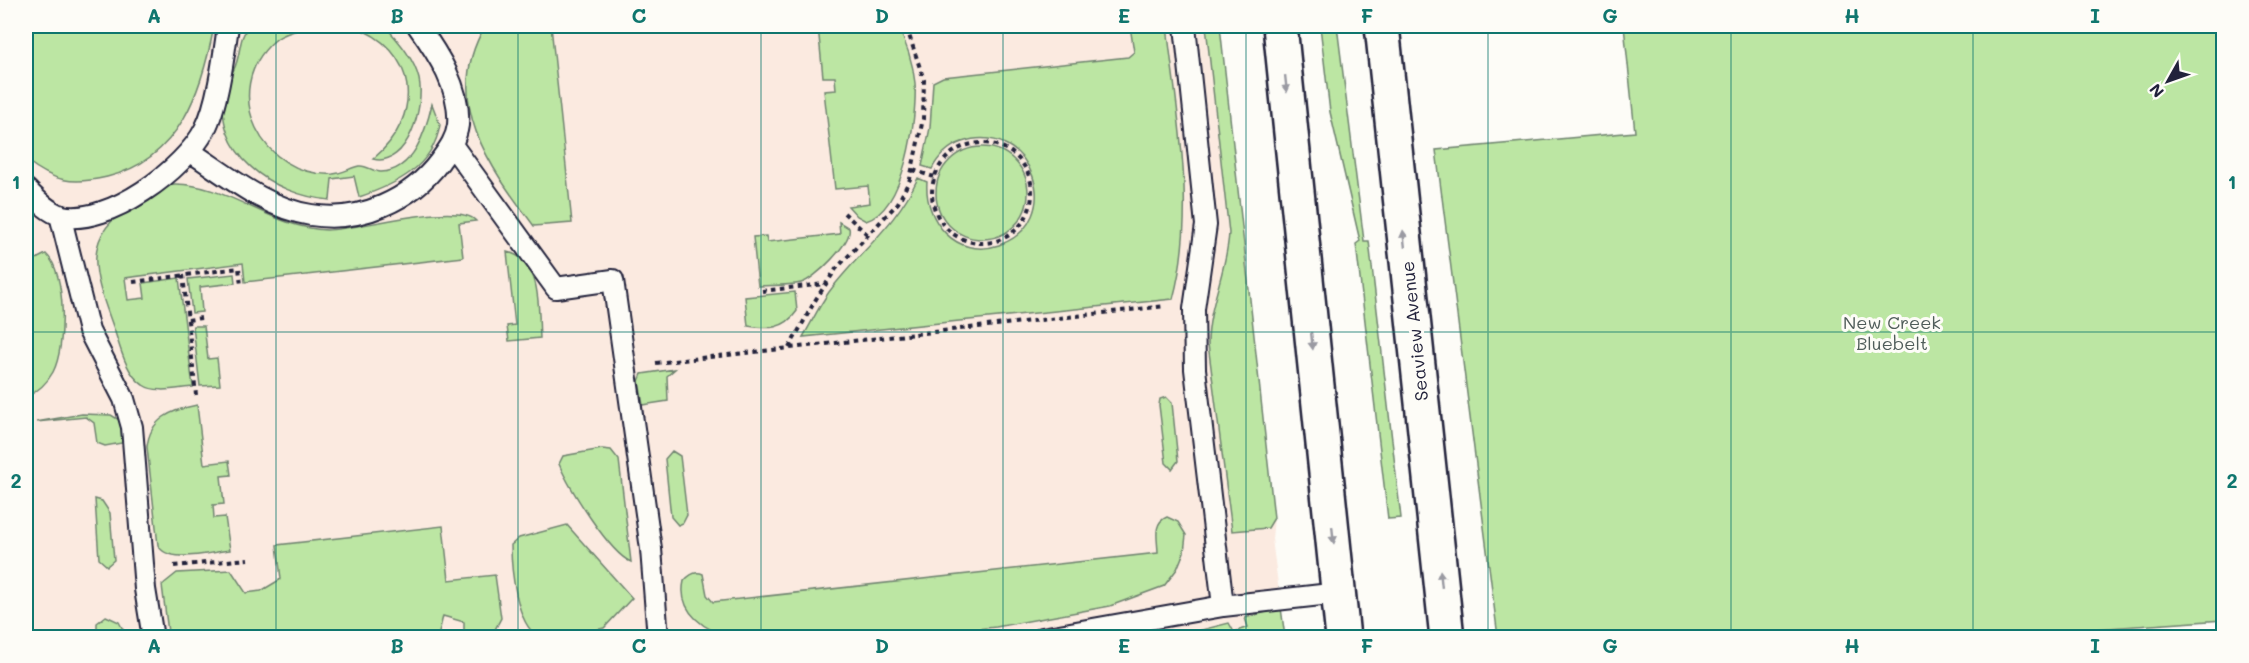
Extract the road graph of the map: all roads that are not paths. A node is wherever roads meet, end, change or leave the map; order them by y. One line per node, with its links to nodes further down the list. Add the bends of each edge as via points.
1 (228, 26): 7 (lane, via 206,127)
2 (418, 26): 6 (lane, via 438,54 458,109)
3 (1185, 26): 11 (lane, via 1206,225 1195,303 1195,369)
4 (1280, 26): 10 (street, one-way to 10)
5 (1382, 26): 16 (street, Seaview Avenue, one-way to 5)
6 (452, 145): 7 (lane, via 417,186 393,202 340,216 314,216 284,209); 13 (lane, via 556,288 613,280 651,549)
7 (191, 153): 9 (lane, via 168,175 106,209 80,218)
8 (26, 189): 9 (lane)
9 (60, 215): 12 (lane, via 89,331 124,399 132,427)
10 (1339, 593): 11 (lane); 15 (street)
11 (1223, 606): 14 (lane)
12 (153, 638)
13 (658, 638)
14 (1042, 638)
15 (1343, 638)
16 (1447, 638)

